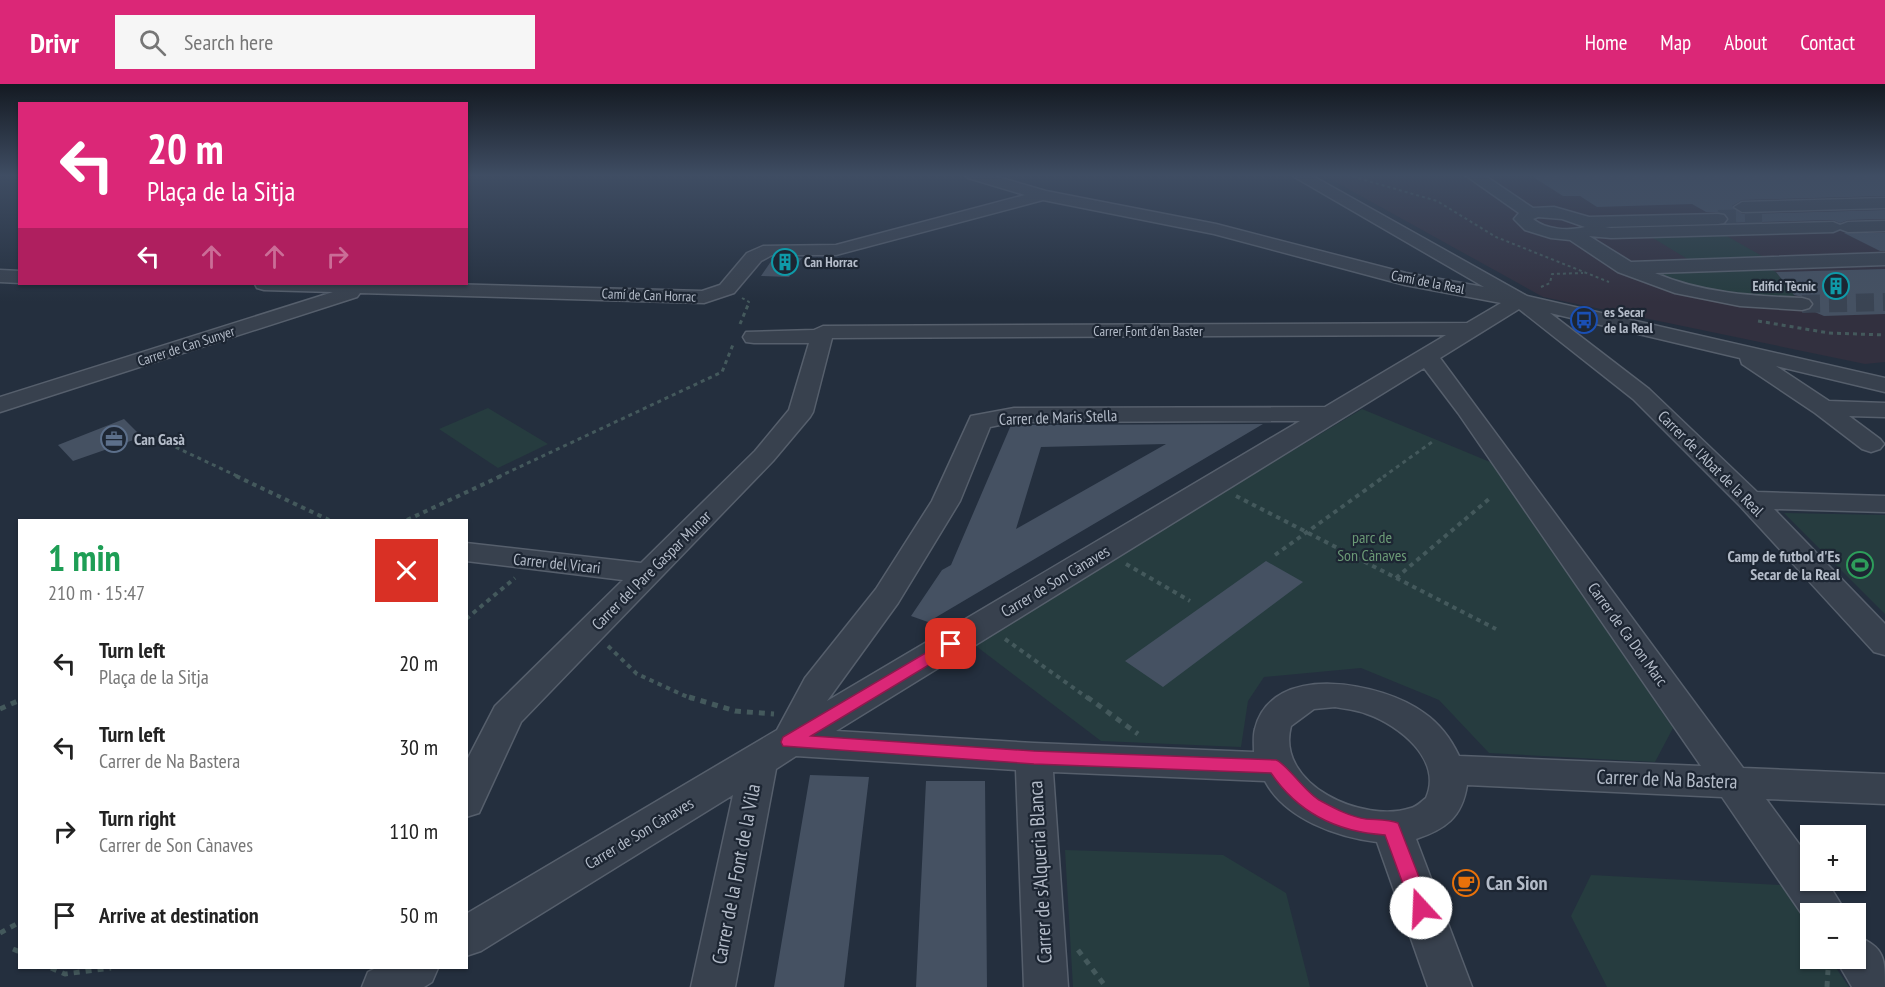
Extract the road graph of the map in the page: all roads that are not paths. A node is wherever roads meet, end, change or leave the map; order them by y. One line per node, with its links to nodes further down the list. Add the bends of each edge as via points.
1 (960, 217): 20 (street, Camí de Can Horrac, via 836,250 769,250 754,257 727,289 704,297)
2 (1159, 217): 21 (street, Camí de la Real, via 1216,228 1405,279)
3 (1376, 217): 21 (street)
4 (1525, 217): 10 (street, via 1531,226 1551,233)
5 (1566, 217): 10 (street)
6 (1797, 217): 7 (street)
7 (1762, 218)
8 (1718, 219): 10 (street)
9 (1885, 226): 11 (street)
10 (1585, 229): 11 (street, via 1611,234); 16 (street)
11 (1787, 229): 13 (street)
12 (1885, 246): 13 (street)
13 (1824, 248): 15 (street)
14 (1885, 259): 15 (street)
15 (1849, 261): 16 (street)
16 (1625, 268): 22 (street, via 1686,291 1753,303)
17 (0, 276): 18 (street)
18 (18, 277)
19 (318, 285): 20 (street, Camí de Can Horrac)
20 (372, 286): 29 (street, Carrer de Can Sunyer)
21 (1532, 303): 23 (street, Carrer de Son Cànaves); 26 (street, Camí de la Real); 34 (street, Carrer de l'Abat de la Real, via 1641,394)
22 (1802, 304)
23 (1472, 329): 24 (street, Carrer Font d'en Baster); 27 (street, Carrer de Son Cànaves)
24 (823, 334): 25 (street, Carrer Font d'en Baster); 37 (street, Carrer del Pare Gaspar Munar, via 801,412 764,456)
25 (754, 337)
26 (1734, 348): 28 (street, Camí de la Real); 30 (street)
27 (1427, 356): 32 (street, Carrer de Son Cànaves); 43 (street, Carrer de Ca Don Marc)
28 (1885, 385)
29 (0, 405)
30 (1823, 408): 31 (street); 33 (street)
31 (1885, 410)
32 (1330, 414): 39 (street, Carrer de Son Cànaves, via 984,624); 39 (street, Carrer de Maris Stella, via 1014,415 980,421 946,501 887,596 817,687)
33 (1871, 444)
34 (1750, 500): 35 (street); 38 (street, Carrer de l'Abat de la Real)
35 (1885, 504)
36 (468, 552): 37 (street, Carrer del Vicari)
37 (648, 573): 45 (street, Carrer del Pare Gaspar Munar, via 507,715)
38 (1885, 644)
39 (784, 739): 40 (street); 48 (street, Carrer de Son Cànaves); 53 (street, Carrer de la Font de la Vila)
40 (1034, 757): 41 (street); 54 (street, Carrer de s'Alqueria Blanca)
41 (1276, 766): 42 (street, via 1270,744 1274,723 1287,708 1309,698 1335,695 1393,710 1419,727 1438,748); 46 (street, via 1310,804 1336,818)
42 (1449, 771): 43 (street, Carrer de Na Bastera); 46 (street, via 1449,792 1439,810 1419,823)
43 (1733, 782): 44 (street, Carrer de Na Bastera); 47 (street, Carrer de Ca Don Marc)
44 (1885, 789)
45 (468, 797)
46 (1392, 828): 55 (street)
47 (1818, 903)
48 (468, 936)
49 (389, 969): 52 (street)
50 (414, 969): 52 (street)
51 (1865, 969): 56 (street)
52 (382, 987)
53 (713, 987)
54 (1046, 987)
55 (1450, 987)
56 (1878, 987)

